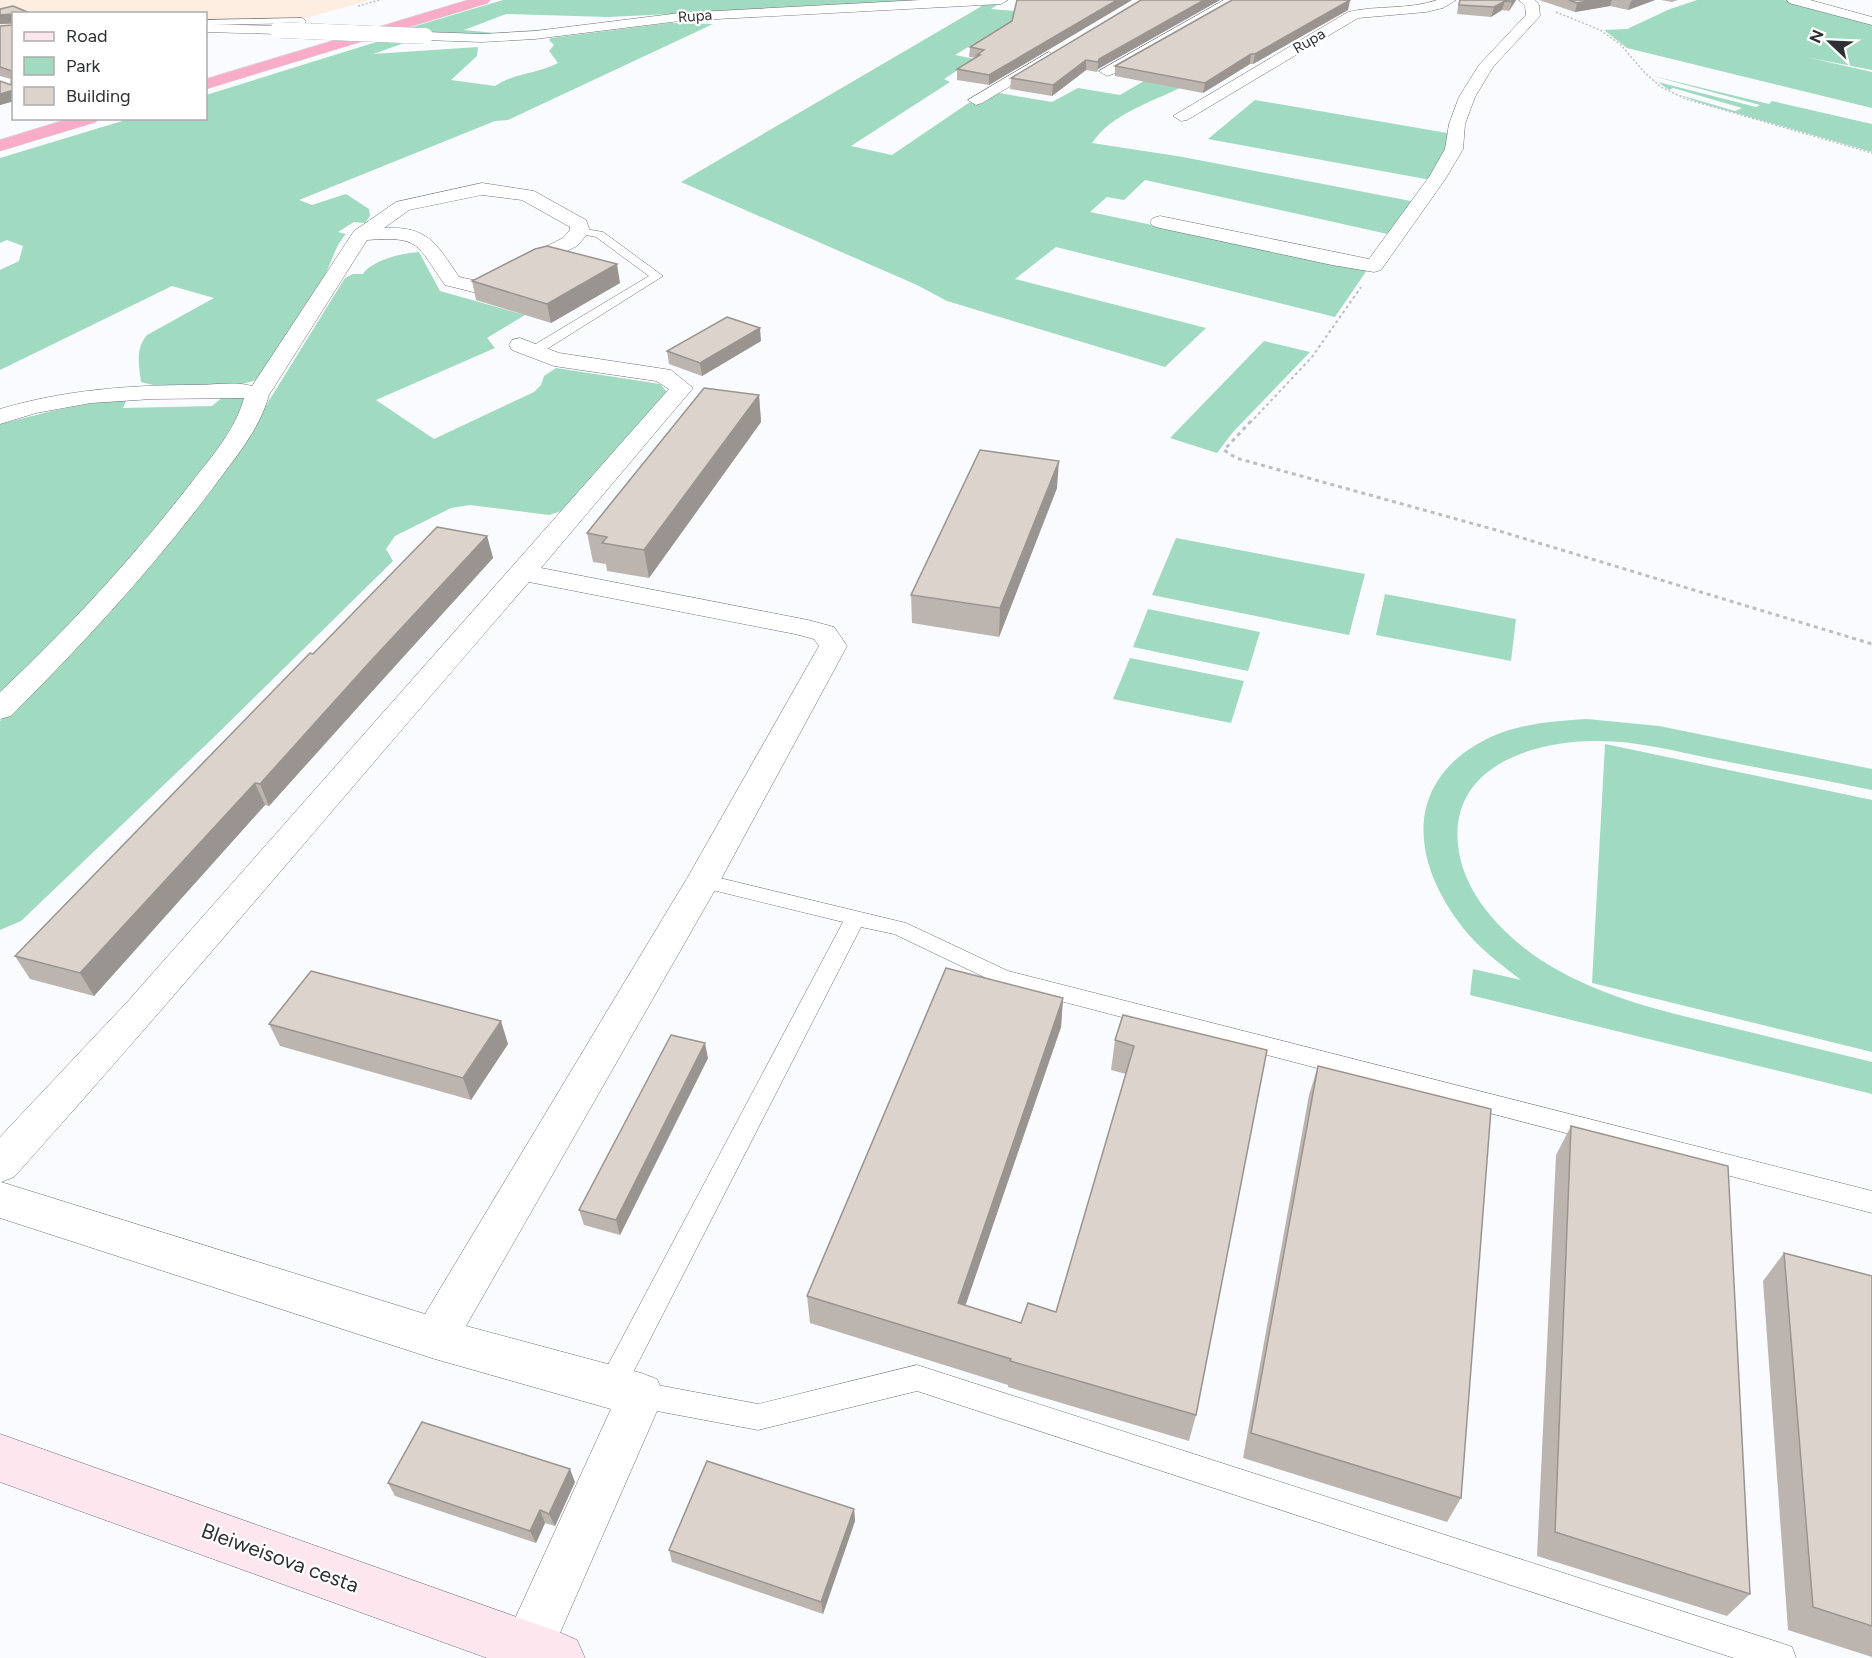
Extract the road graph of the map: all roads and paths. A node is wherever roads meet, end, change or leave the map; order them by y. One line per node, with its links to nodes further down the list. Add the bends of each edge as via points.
1 (449, 0): 18 (highway)
2 (483, 0): 19 (highway)
3 (1001, 0): 15 (street, Rupa, bridge, via 680,17 482,38)
4 (1234, 0): 17 (street)
5 (1242, 0): 6 (street)
6 (1253, 0)
7 (1437, 0): 11 (street)
8 (1449, 0): 21 (street, Rupa, via 1353,15)
9 (1794, 0): 13 (street)
10 (1529, 2): 26 (path, via 1600,30 1620,44 1661,87 1686,99); 30 (street, via 1533,16 1487,65 1456,124 1454,149)
11 (1345, 3)
12 (302, 21): 14 (lane)
13 (1872, 21)
14 (207, 23)
15 (207, 28)
16 (1066, 47): 20 (street)
17 (1107, 71)
18 (207, 72)
19 (207, 84)
20 (976, 100)
21 (1182, 116)
22 (42, 120): 24 (highway)
23 (84, 120): 25 (highway)
24 (0, 133)
25 (0, 146)
26 (1872, 153)
27 (1160, 222): 30 (street)
28 (580, 231): 29 (street, via 579,225 527,195 482,189 403,206); 29 (street, via 570,242 481,288 452,281 414,233); 31 (lane, via 599,234 657,276)
29 (361, 235): 32 (street)
30 (1374, 266): 35 (path, via 1312,357 1224,450 1236,458 1496,530)
31 (527, 348): 34 (street, via 554,359 663,375 682,388)
32 (257, 395): 33 (street, via 245,391 100,394 24,408); 36 (street, via 254,408 230,447 141,561)
33 (0, 417)
34 (523, 573): 37 (street, via 798,626 824,633 833,646); 39 (street, via 142,1010)
35 (1872, 644)
36 (0, 709)
37 (704, 881): 38 (lane); 42 (street)
38 (855, 918): 41 (lane, via 899,928 1003,978); 43 (lane)
39 (0, 1165)
40 (0, 1200): 42 (street)
41 (1872, 1202)
42 (435, 1338): 43 (street)
43 (626, 1391): 45 (street); 46 (lane, via 758,1417 917,1378)
44 (0, 1458): 45 (main road, Bleiweisova cesta)
45 (544, 1652)
46 (1781, 1658)

